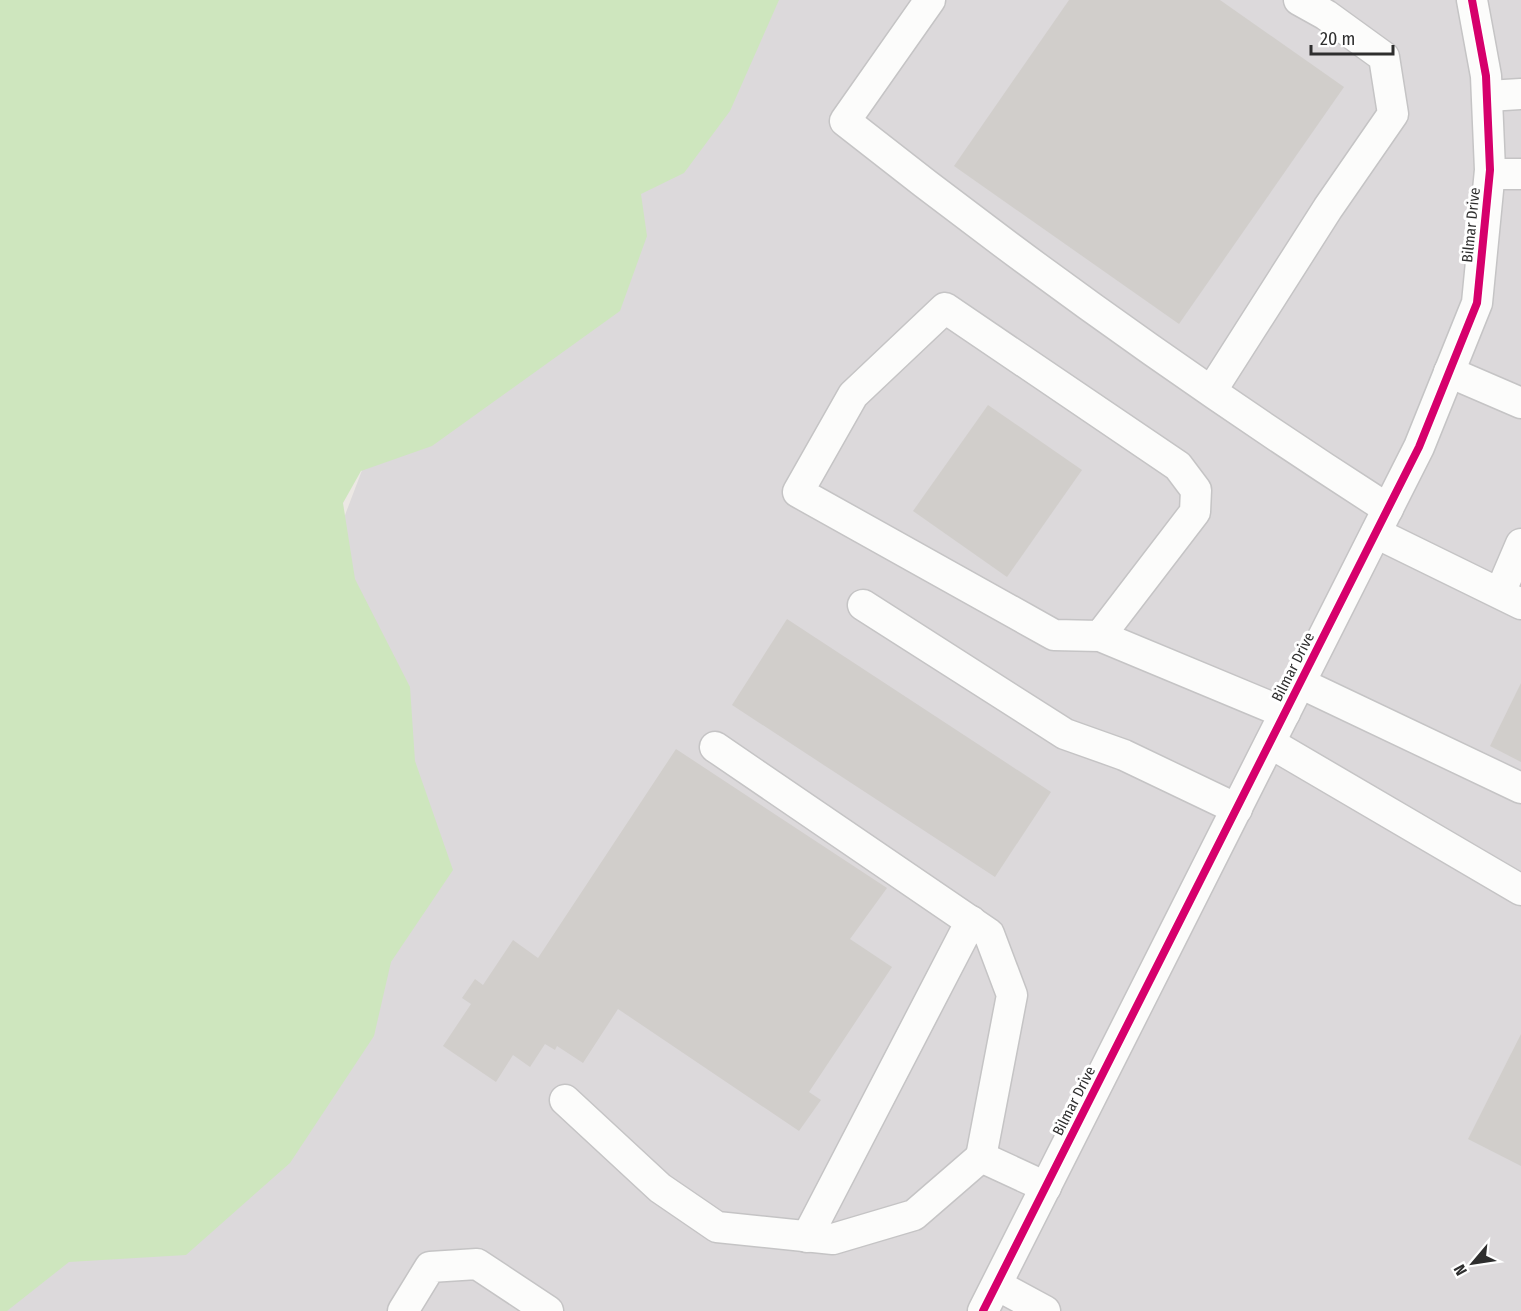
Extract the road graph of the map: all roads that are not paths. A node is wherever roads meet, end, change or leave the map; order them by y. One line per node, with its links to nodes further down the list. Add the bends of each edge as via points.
1 (930, 0): 9 (street, via 845,121 951,205)
2 (1299, 0): 9 (street, via 1384,57 1393,114)
3 (1472, 0): 5 (street, Bilmar Drive)
4 (1521, 94): 5 (street)
5 (1488, 96): 6 (street, Bilmar Drive)
6 (1490, 174): 7 (street); 8 (street, Bilmar Drive, via 1477,303)
7 (1521, 174)
8 (1449, 372): 10 (street); 11 (street, Bilmar Drive, via 1419,447)
9 (1212, 390): 11 (street, via 1294,449)
10 (1518, 393)
11 (1382, 521): 13 (street); 16 (street, Bilmar Drive)
12 (1521, 544): 13 (street)
13 (1510, 598)
14 (863, 605): 21 (street, via 1065,734 1124,755)
15 (1100, 636): 15 (street, via 1195,512 1196,490 1178,466 945,308 853,395 798,492 1054,635); 17 (street)
16 (1300, 683): 17 (street, Bilmar Drive); 20 (street)
17 (1285, 713): 18 (street, Bilmar Drive)
18 (1270, 743): 21 (street, Bilmar Drive); 22 (street)
19 (715, 747): 23 (street)
20 (1521, 788)
21 (1237, 809): 26 (street, Bilmar Drive)
22 (1521, 890)
23 (971, 921): 25 (street, via 989,934 1012,995); 27 (street)
24 (565, 1100): 27 (street, via 660,1188 717,1227)
25 (981, 1157): 26 (street); 27 (street, via 914,1215 832,1239)
26 (1046, 1187): 28 (street, Bilmar Drive)
27 (807, 1237)
28 (997, 1285): 31 (street, Bilmar Drive); 32 (street)
29 (403, 1311): 30 (street, via 430,1267 477,1264)
30 (548, 1311)
31 (983, 1311)
32 (1045, 1311)

